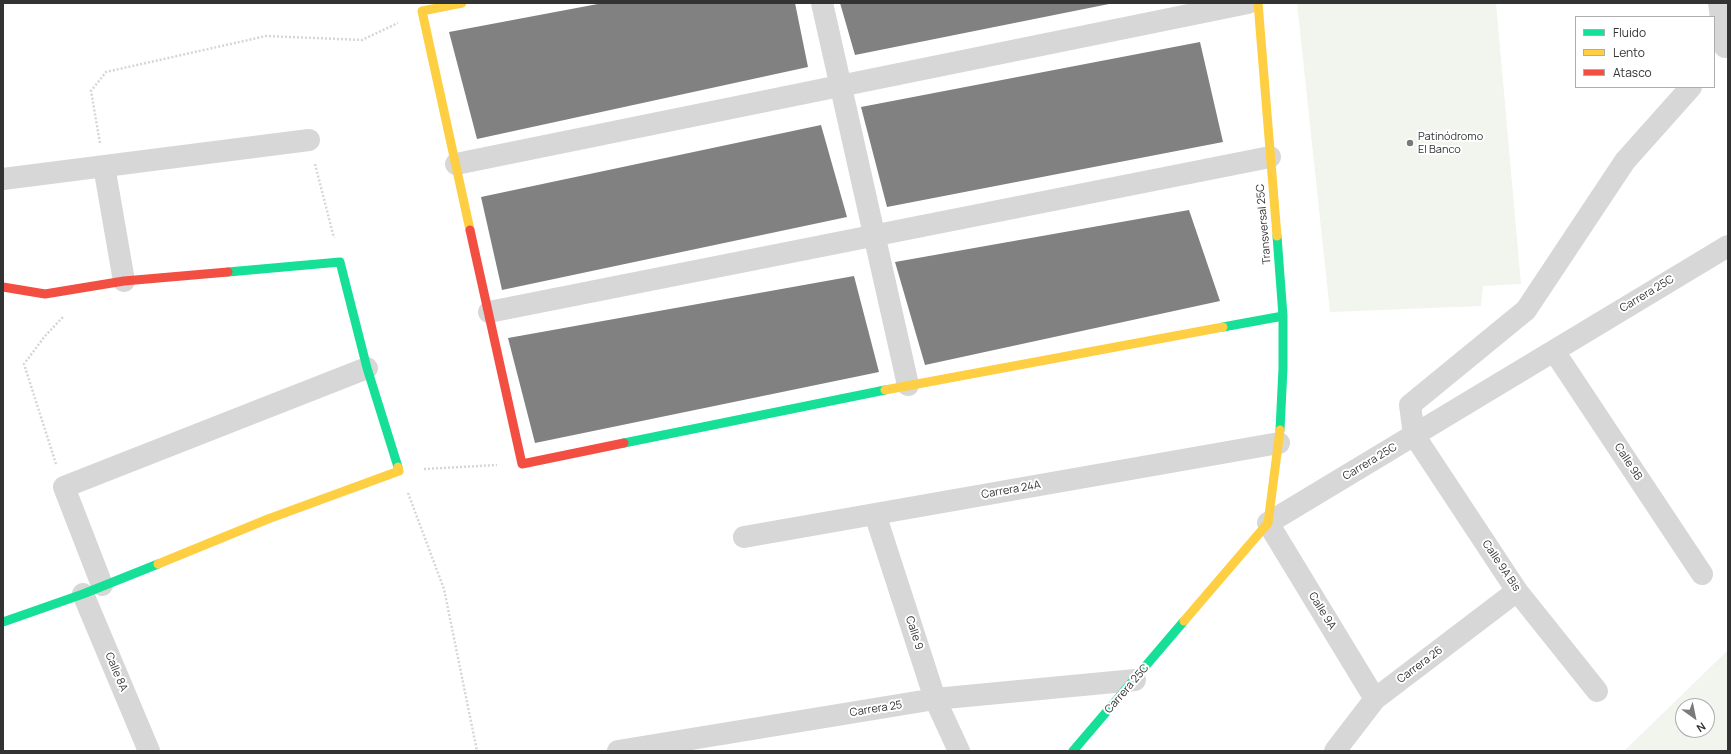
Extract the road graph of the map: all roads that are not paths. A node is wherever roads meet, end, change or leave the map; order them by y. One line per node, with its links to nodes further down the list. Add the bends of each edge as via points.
1 (462, 3): 11 (street, via 422,11)
2 (822, 3): 7 (street)
3 (1248, 3): 7 (street)
4 (1258, 3): 10 (street, Transversal 25C)
5 (1719, 3): 6 (street)
6 (1722, 51)
7 (841, 86): 11 (street); 14 (street)
8 (1690, 88): 23 (street, via 1625,161 1526,310 1410,404)
9 (308, 140): 12 (street)
10 (1270, 157): 14 (street); 19 (street, Transversal 25C)
11 (456, 164): 18 (street)
12 (104, 166): 13 (street); 16 (street)
13 (3, 179)
14 (874, 236): 18 (street); 22 (street)
15 (1728, 246): 20 (street, Carrera 25C)
16 (124, 281): 17 (street, via 45,294); 21 (street, via 340,262)
17 (3, 287)
18 (489, 312): 22 (street, via 522,464)
19 (1284, 316): 22 (street); 24 (street, Transversal 25C)
20 (1554, 350): 23 (street, Carrera 25C); 28 (street, Calle 9B)
21 (367, 368): 29 (street, Calle 8A, via 64,487); 29 (street, via 399,471 268,519)
22 (908, 385)
23 (1414, 435): 26 (street, Carrera 25C); 30 (street, Calle 9A Bis)
24 (1279, 443): 25 (street, Carrera 24A); 26 (street, Transversal 25C)
25 (876, 514): 27 (street, Carrera 24A); 34 (street, Calle 9)
26 (1268, 523): 32 (street, Carrera 25C); 35 (street, Calle 9A)
27 (744, 537)
28 (1702, 574)
29 (93, 589): 31 (street); 36 (street, Calle 8A)
30 (1517, 591): 33 (street, Calle 9A Bis); 35 (street, Carrera 26)
31 (3, 622)
32 (1135, 680): 34 (street, Carrera 25); 39 (street, Carrera 25C)
33 (1597, 691)
34 (936, 699): 37 (street, Carrera 25); 38 (street, Calle 9)
35 (1375, 699): 40 (street, Carrera 26)
36 (149, 751)
37 (618, 751)
38 (959, 751)
39 (1073, 751)
40 (1335, 751)

